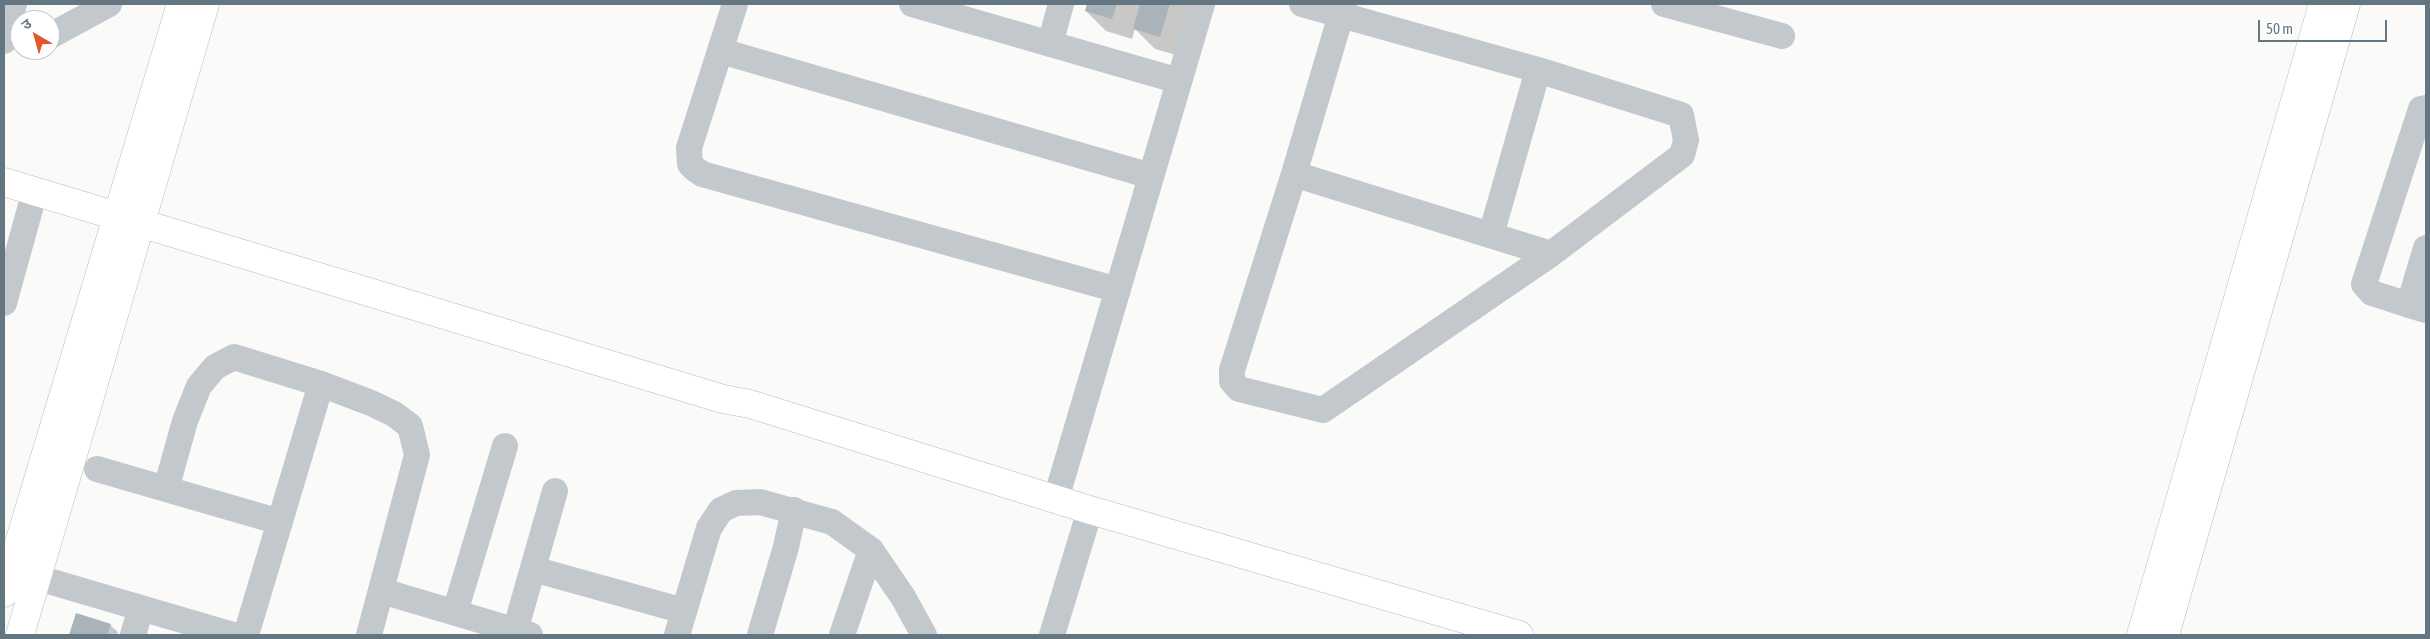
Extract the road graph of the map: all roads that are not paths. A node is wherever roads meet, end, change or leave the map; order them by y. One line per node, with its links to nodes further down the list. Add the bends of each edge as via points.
1 (14, 4): 18 (street)
2 (109, 4): 15 (street)
3 (181, 4): 28 (main road)
4 (205, 4): 28 (main road)
5 (735, 4): 20 (street)
6 (912, 4): 13 (street)
7 (1061, 4): 19 (street)
8 (1202, 4): 22 (street)
9 (1302, 4): 14 (street)
10 (1664, 4): 17 (street)
11 (2323, 4): 63 (main road)
12 (2346, 4): 64 (main road)
13 (946, 8): 19 (street)
14 (1343, 9): 21 (street); 24 (street)
15 (84, 10): 16 (street)
16 (60, 28)
17 (1782, 36)
18 (4, 41)
19 (1050, 44): 22 (street)
20 (721, 51): 25 (street); 32 (street, via 689,148 690,164 702,174)
21 (1538, 70): 29 (street); 31 (street, via 1681,115 1686,140 1682,156)
22 (1179, 81): 25 (street)
23 (2426, 108): 34 (street, via 2422,108 2364,284 2372,292)
24 (1294, 174): 29 (street); 31 (street, via 1232,370 1232,381 1239,389 1323,410)
25 (1151, 176): 32 (street)
26 (4, 182): 27 (main road)
27 (35, 191): 28 (main road); 33 (street)
28 (130, 219): 40 (main road); 48 (main road); 53 (main road)
29 (1490, 235): 31 (street)
30 (2426, 248): 34 (street)
31 (1551, 254)
32 (1118, 290): 40 (street)
33 (4, 303)
34 (2418, 307)
35 (321, 384): 38 (street, via 234,357 215,367 199,386 185,420); 43 (street); 47 (street, via 372,403 410,426 417,455)
36 (505, 446): 50 (street)
37 (97, 469): 38 (street)
38 (166, 489): 43 (street)
39 (555, 491): 45 (street)
40 (1056, 499): 42 (main road)
41 (794, 510): 44 (street, via 832,522); 51 (street, via 760,502 736,503 721,510 709,528); 58 (street)
42 (1090, 510): 61 (street); 62 (main road)
43 (280, 522): 56 (street)
44 (871, 550): 59 (street); 60 (street)
45 (533, 569): 51 (street); 52 (street)
46 (52, 582): 49 (street)
47 (382, 590): 50 (street); 57 (street)
48 (4, 593)
49 (141, 608): 54 (street); 55 (street)
50 (456, 612): 52 (street)
51 (680, 623)
52 (522, 633)
53 (20, 635)
54 (133, 635)
55 (233, 635)
56 (246, 635)
57 (369, 635)
58 (760, 635)
59 (842, 635)
60 (924, 635)
61 (1052, 635)
62 (1519, 635)
63 (2141, 635)
64 (2165, 635)

